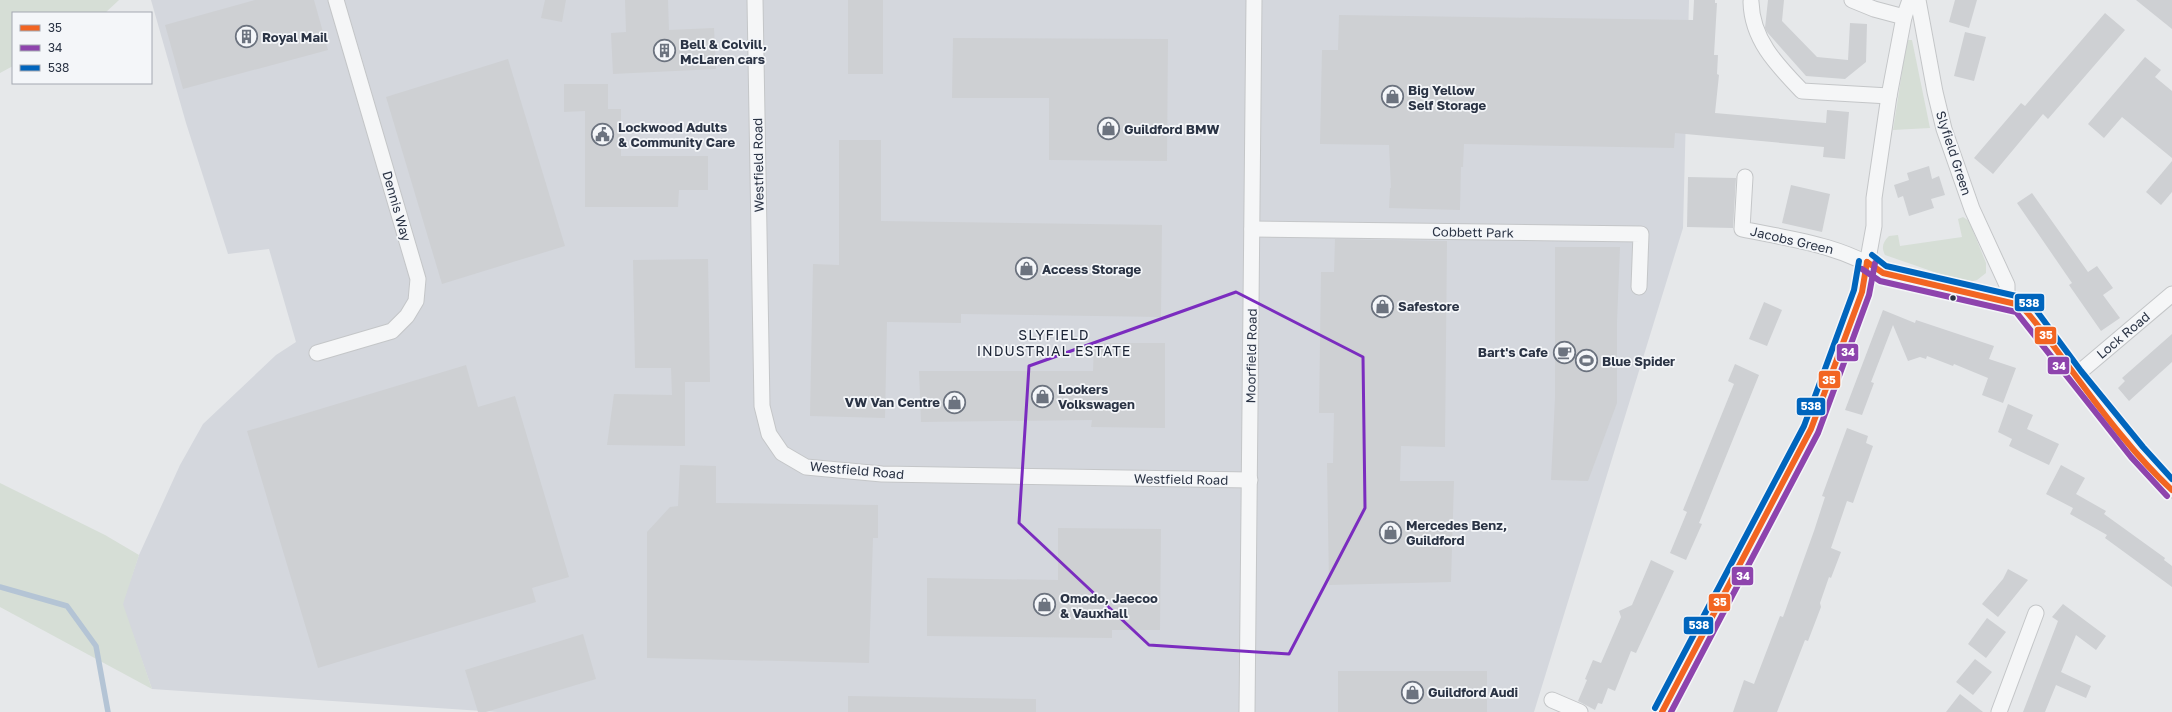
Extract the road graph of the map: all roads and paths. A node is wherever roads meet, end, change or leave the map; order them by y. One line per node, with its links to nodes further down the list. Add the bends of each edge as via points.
1 (336, 0): 16 (street, Dennis Way, via 418,279 416,301 407,316 392,331)
2 (755, 0): 18 (street, Westfield Road, via 762,406 769,434 782,453 806,466 876,473)
3 (1254, 0): 11 (street, Moorfield Road)
4 (1852, 0): 8 (street)
5 (1910, 0): 8 (street)
6 (1918, 0): 15 (street, Slyfield Green, via 1944,130 1972,209 2007,285)
7 (1751, 2): 9 (street, via 1751,16 1766,50 1802,91)
8 (1904, 17): 9 (street)
9 (1889, 96): 12 (street, via 1874,198 1874,226)
10 (1745, 177): 12 (street, Jacobs Green, via 1742,229 1846,253)
11 (1252, 229): 13 (street, Cobbett Park, via 1641,234); 18 (street, Moorfield Road)
12 (1867, 262): 15 (street, via 1883,273); 24 (street, via 1862,292 1812,429)
13 (1640, 287)
14 (2172, 294): 17 (street, Lock Road)
15 (2007, 300): 17 (street, via 2020,304 2030,315)
16 (317, 353)
17 (2075, 376): 19 (street, via 2159,478)
18 (1250, 480): 22 (street, Moorfield Road)
19 (2172, 490)
20 (2036, 613): 25 (street)
21 (1552, 700): 23 (street)
22 (1247, 712)
23 (1580, 712)
24 (1662, 712)
25 (1999, 712)

